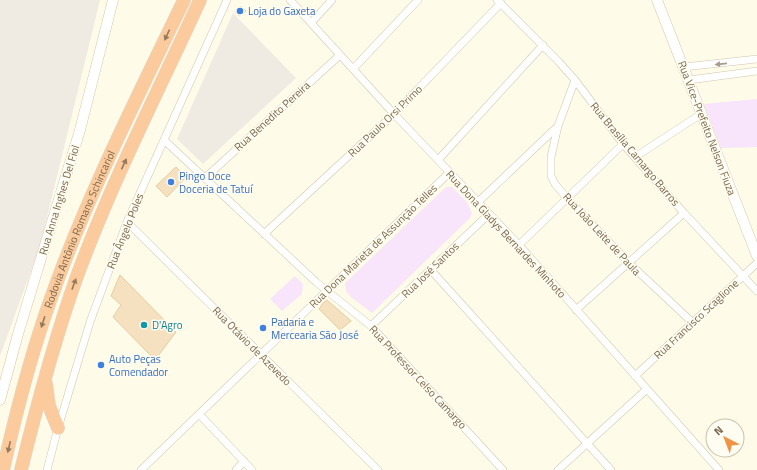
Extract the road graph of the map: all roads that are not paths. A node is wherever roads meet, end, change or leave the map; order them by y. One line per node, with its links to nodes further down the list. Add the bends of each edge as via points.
1 (113, 0): 49 (street, Rua Anna Inghes Del Fiol, via 80,130)
2 (184, 0): 54 (highway, Rodovia Antônio Romano Schincariol, one-way to 54, via 108,160 70,248 28,372)
3 (200, 0): 46 (highway, Rodovia Antônio Romano Schincariol, one-way to 3, via 67,304 89,245)
4 (227, 0): 22 (street, Rua Ângelo Poles)
5 (290, 0): 10 (street, Rua Dona Gladys Bernardes Minhoto)
6 (332, 0): 10 (street)
7 (418, 0): 15 (street)
8 (656, 0): 14 (street, Rua Vice-Prefeito Nelson Fiuza)
9 (499, 2): 11 (street, Rua Brasília Camargo Barros); 19 (street, Rua Paulo Orsi Primo)
10 (311, 23): 12 (street, Rua Dona Gladys Bernardes Minhoto)
11 (543, 45): 17 (street, Rua Brasília Camargo Barros); 25 (street)
12 (340, 55): 15 (street, Rua Dona Gladys Bernardes Minhoto); 27 (street, Rua Benedito Pereira)
13 (757, 59): 14 (street, one-way to 14)
14 (684, 67): 18 (street, Rua Vice-Prefeito Nelson Fiuza)
15 (353, 69): 19 (street, Rua Dona Gladys Bernardes Minhoto)
16 (757, 71): 18 (street)
17 (575, 80): 21 (street, Rua João Leite de Paula); 23 (street, Rua Brasília Camargo Barros)
18 (689, 80): 20 (street, Rua Vice-Prefeito Nelson Fiuza)
19 (394, 114): 25 (street, Rua Dona Gladys Bernardes Minhoto); 33 (street, Rua Paulo Orsi Primo)
20 (700, 114): 24 (street); 35 (street, Rua Vice-Prefeito Nelson Fiuza)
21 (558, 126): 28 (street, Rua João Leite de Paula, via 550,168 555,184); 29 (street, Rua João Leite de Paula)
22 (164, 140): 27 (street, Rua Professor Celso Camargo); 32 (street, Rua Ângelo Poles)
23 (623, 144): 24 (street, Rua Brasília Camargo Barros); 28 (street)
24 (635, 157): 30 (street, Rua Brasília Camargo Barros)
25 (438, 160): 26 (street, Rua Dona Gladys Bernardes Minhoto)
26 (450, 172): 29 (street, Rua Dona Gladys Bernardes Minhoto); 40 (street, Rua Dona Marieta de Assunção Telles)
27 (205, 178): 33 (street, Rua Professor Celso Camargo)
28 (568, 198): 34 (street); 36 (street, Rua João Leite de Paula)
29 (478, 202): 31 (street, Rua Dona Gladys Bernardes Minhoto)
30 (684, 212): 36 (street); 39 (street, Rua Brasília Camargo Barros)
31 (489, 214): 34 (street, Rua Dona Gladys Bernardes Minhoto); 38 (street, Rua José Santos)
32 (127, 222): 45 (street, Rua Otávio de Azevedo); 51 (street, Rua Ângelo Poles, via 90,322)
33 (264, 234): 40 (street, Rua Professor Celso Camargo)
34 (519, 245): 42 (street, Rua Dona Gladys Bernardes Minhoto)
35 (757, 256)
36 (629, 263): 42 (street); 43 (street, Rua João Leite de Paula)
37 (757, 264): 39 (street, Rua Francisco Scaglione)
38 (430, 269): 44 (street, Rua José Santos); 52 (street)
39 (743, 276): 41 (street, Rua Brasília Camargo Barros); 43 (street, Rua Francisco Scaglione)
40 (327, 291): 44 (street, Rua Professor Celso Camargo); 45 (street, Rua Dona Marieta de Assunção Telles)
41 (757, 291)
42 (576, 310): 47 (street, Rua Dona Gladys Bernardes Minhoto)
43 (693, 323): 47 (street, Rua Francisco Scaglione)
44 (371, 326): 61 (street, Rua Professor Celso Camargo)
45 (260, 355): 50 (street, Rua Dona Marieta de Assunção Telles); 60 (street, Rua Otávio de Azevedo)
46 (46, 374): 51 (highway, via 49,406); 55 (highway, Rodovia Antônio Romano Schincariol)
47 (635, 376): 48 (street, Rua Dona Gladys Bernardes Minhoto)
48 (647, 389): 52 (street); 64 (street, Rua Dona Gladys Bernardes Minhoto)
49 (0, 400)
50 (199, 414): 53 (street); 57 (street, Rua Dona Marieta de Assunção Telles)
51 (58, 428): 56 (street, Rua Ângelo Poles)
52 (586, 443): 62 (street); 63 (street)
53 (244, 461): 58 (street); 59 (street)
54 (3, 470)
55 (21, 470)
56 (47, 470)
57 (141, 470)
58 (236, 470)
59 (252, 470)
60 (378, 470)
61 (504, 470)
62 (558, 470)
63 (611, 470)
64 (719, 470)

